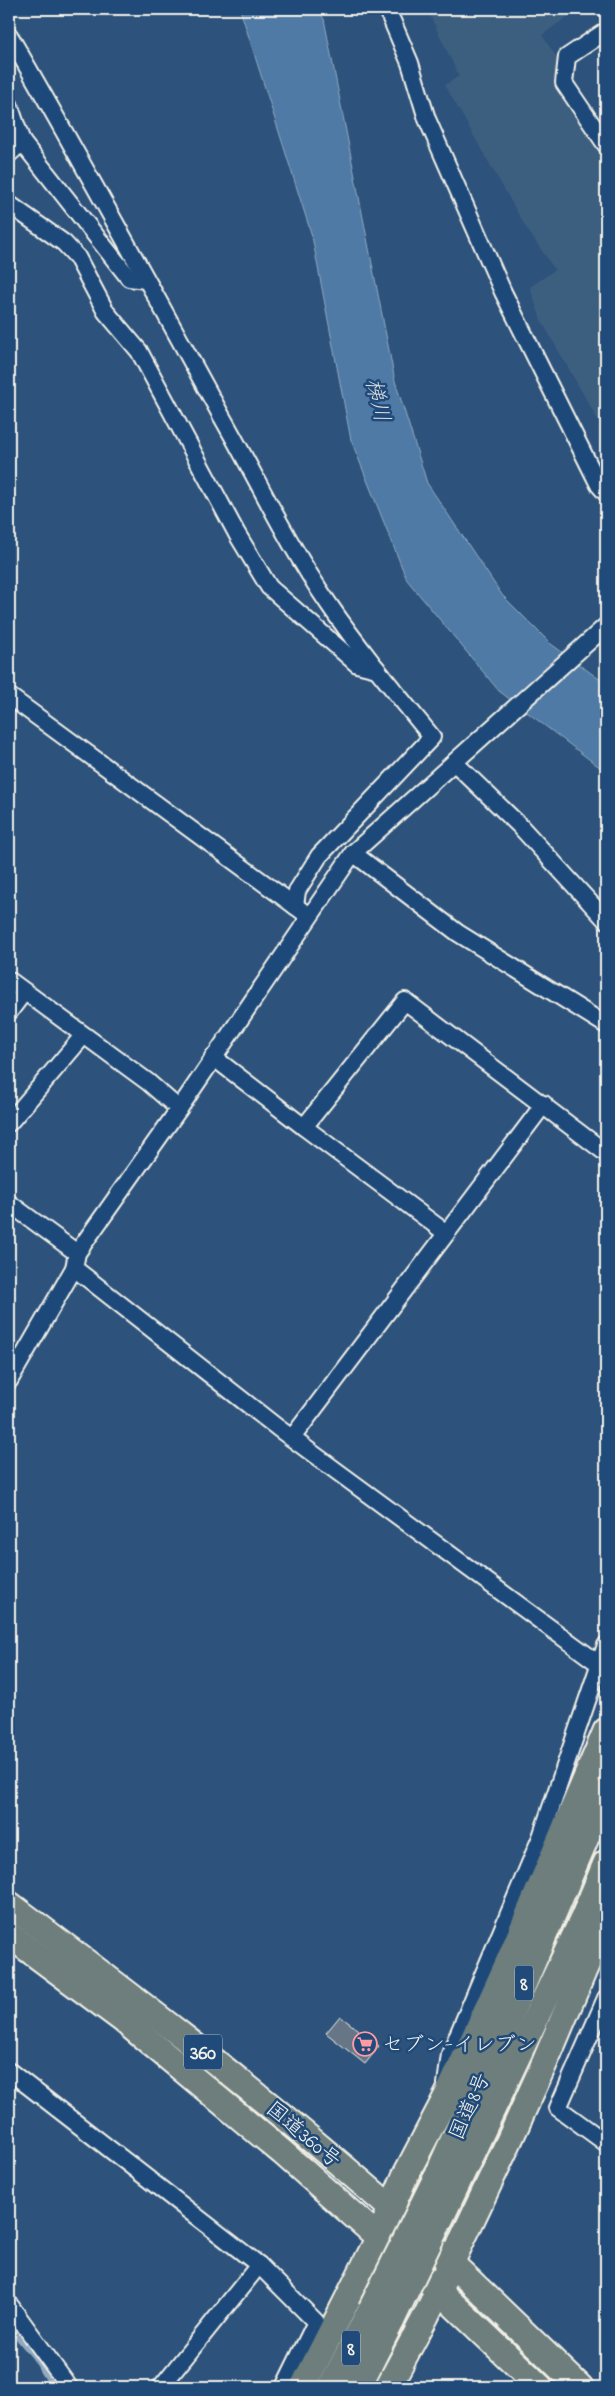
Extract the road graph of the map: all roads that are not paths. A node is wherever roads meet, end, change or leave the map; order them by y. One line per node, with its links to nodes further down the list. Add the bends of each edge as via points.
1 (387, 9): 10 (street, via 410,63 427,119 503,292 599,485)
2 (606, 32): 6 (street, via 567,57 564,83)
3 (9, 35): 9 (street)
4 (9, 104): 5 (street)
5 (22, 142): 7 (street); 9 (street, via 129,278)
6 (606, 145)
7 (9, 154)
8 (9, 204): 12 (street, via 64,243 77,257 106,312 139,350 237,534 269,587 357,664)
9 (146, 280): 12 (street, via 282,530)
10 (606, 493)
11 (606, 626): 14 (street)
12 (376, 669): 16 (street, via 432,737 318,856 297,891)
13 (9, 696): 16 (street)
14 (460, 758): 15 (street); 18 (street)
15 (353, 853): 17 (street); 22 (street, via 458,933)
16 (295, 906): 17 (street)
17 (310, 917): 24 (street)
18 (606, 920)
19 (9, 980): 20 (street)
20 (24, 992): 21 (street); 23 (street)
21 (9, 1012)
22 (606, 1025)
23 (83, 1036): 26 (street, via 148,1082); 27 (street)
24 (213, 1057): 26 (street); 28 (street)
25 (544, 1104): 28 (street, via 405,1001); 29 (street); 31 (street)
26 (178, 1110): 32 (street)
27 (9, 1123)
28 (304, 1127): 31 (street)
29 (606, 1153)
30 (9, 1203): 32 (street)
31 (446, 1233): 34 (street)
32 (76, 1260): 33 (street); 34 (street)
33 (9, 1381)
34 (292, 1438): 36 (street)
35 (606, 1644): 36 (street)
36 (602, 1666): 45 (street, via 541,1838 450,2054)
37 (606, 1731): 45 (highway, via 507,1965)
38 (606, 1791): 47 (highway, 国道8号 / 8, via 513,2008)
39 (606, 1863): 47 (highway, 国道8号 / 8, via 584,1916)
40 (9, 1904): 48 (highway, 国道360号 / 360, via 169,2025)
41 (606, 1918): 50 (highway, via 546,2062)
42 (9, 1935): 49 (highway, 国道360号 / 360, via 122,2019)
43 (606, 1998): 46 (street, via 558,2108)
44 (9, 2070): 51 (street)
45 (444, 2102): 48 (highway)
46 (606, 2143)
47 (448, 2179): 54 (highway, 国道8号 / 8, bridge)
48 (391, 2208): 49 (highway); 50 (highway, 国道360号 / 360)
49 (379, 2237): 52 (highway, 国道360号 / 360); 59 (highway)
50 (451, 2262): 52 (highway); 65 (highway, 国道360号 / 360)
51 (259, 2265): 57 (street); 58 (street, via 316,2322)
52 (438, 2290): 55 (highway); 64 (highway, 国道360号 / 360)
53 (9, 2304): 56 (street)
54 (381, 2314): 60 (highway, 国道8号 / 8); 61 (highway, 国道8号 / 8)
55 (412, 2343): 62 (highway); 63 (street)
56 (69, 2387)
57 (161, 2387)
58 (284, 2387)
59 (303, 2387)
60 (331, 2387)
61 (358, 2387)
62 (388, 2387)
63 (400, 2387)
64 (540, 2387)
65 (580, 2387)

